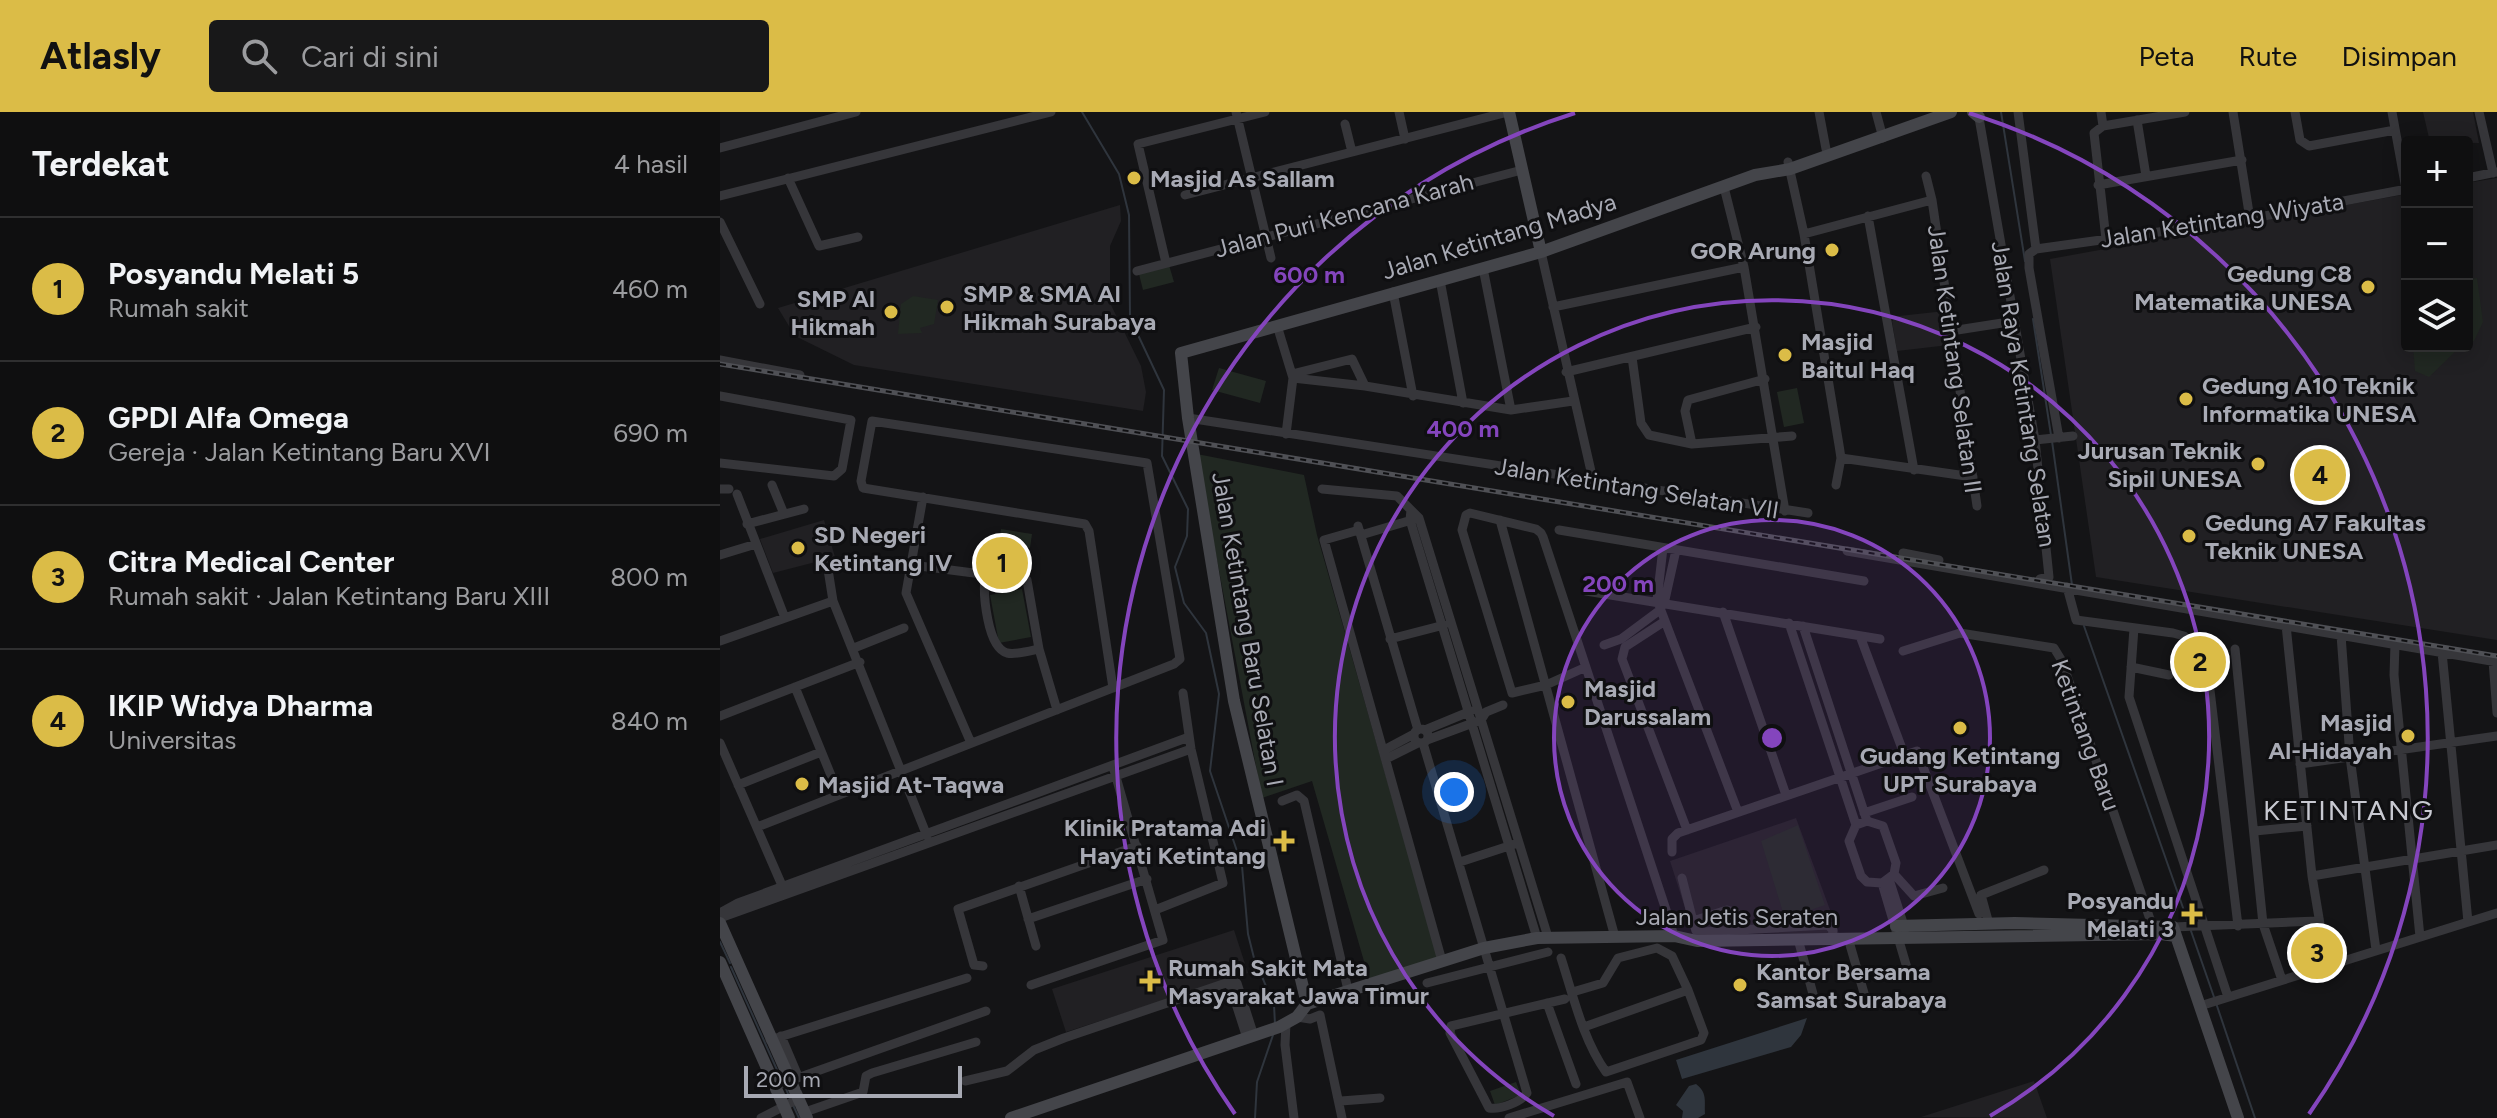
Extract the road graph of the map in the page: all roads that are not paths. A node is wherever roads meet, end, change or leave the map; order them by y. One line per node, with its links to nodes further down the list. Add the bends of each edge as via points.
1 (806, 112): 21 (street)
2 (856, 112): 21 (street)
3 (1051, 112): 38 (street)
4 (1265, 112): 19 (street)
5 (1399, 112): 26 (street)
6 (1509, 112): 26 (street); 33 (street)
7 (1819, 112): 28 (street)
8 (1876, 112): 25 (street)
9 (1932, 112): 25 (street, Jalan Ketintang Madya)
10 (1951, 112): 25 (street, Jalan Ketintang Madya)
11 (2018, 112): 53 (street)
12 (2101, 112): 23 (street)
13 (2185, 112): 20 (street)
14 (2233, 112): 30 (street)
15 (2295, 112): 24 (street, via 2300,140 2309,146)
16 (2392, 112): 24 (street)
17 (2479, 112): 34 (street)
18 (1977, 114): 64 (street, Jalan Raya Ketintang Selatan)
19 (1237, 115): 39 (street); 56 (street, via 1137,145)
20 (2137, 120): 23 (street); 36 (street)
21 (809, 124): 27 (street)
22 (1345, 124): 29 (street)
23 (2103, 126): 40 (street, via 2094,133)
24 (2395, 130): 31 (street)
25 (1882, 134): 28 (street, Jalan Ketintang Madya); 32 (street, Jalan Ketintang Madya)
26 (1405, 139): 29 (street)
27 (720, 148)
28 (1826, 149): 32 (street, Jalan Ketintang Madya)
29 (1352, 152): 39 (street)
30 (2242, 160): 36 (street); 47 (street)
31 (2401, 160)
32 (1787, 166): 41 (street, Jalan Ketintang Madya); 49 (street)
33 (1522, 170): 50 (street, Jalan Puri Kencana Karah); 54 (street)
34 (2495, 172): 37 (street)
35 (1926, 176): 45 (street)
36 (2146, 176): 40 (street)
37 (2473, 177)
38 (788, 178): 44 (street); 51 (street, via 819,246)
39 (1252, 178): 43 (street); 50 (street)
40 (2098, 185): 52 (street)
41 (1724, 187): 54 (street, Jalan Ketintang Madya); 57 (street)
42 (2401, 190): 47 (street, Jalan Ketintang Wiyata)
43 (1185, 195)
44 (720, 196)
45 (1932, 200): 46 (street, Jalan Ketintang Selatan II); 66 (street, Jalan Ketintang Selatan II)
46 (1868, 216): 49 (street, Jalan Ketintang Selatan II); 90 (street)
47 (2250, 219): 52 (street, Jalan Ketintang Wiyata)
48 (720, 222): 62 (street)
49 (1804, 234): 88 (street)
50 (1265, 236): 55 (street); 56 (street, Jalan Puri Kencana Karah)
51 (858, 237)
52 (2106, 239): 53 (street, Jalan Ketintang Wiyata)
53 (2036, 249): 86 (street, via 2029,254 2029,268)
54 (1541, 252): 58 (street, Jalan Ketintang Madya); 63 (street)
55 (1271, 258)
56 (1166, 263): 59 (street, Jalan Puri Kencana Karah)
57 (1744, 267): 63 (street); 65 (street)
58 (1483, 268): 60 (street, Jalan Ketintang Madya); 80 (street)
59 (1137, 271)
60 (1440, 280): 61 (street, Jalan Ketintang Madya); 79 (street)
61 (1393, 292): 68 (street, Jalan Ketintang Madya); 77 (street)
62 (760, 304)
63 (1553, 307): 71 (street)
64 (2015, 321): 66 (street); 86 (street, Jalan Raya Ketintang Selatan)
65 (1756, 327): 69 (street); 74 (street)
66 (1951, 331): 91 (street, Jalan Ketintang Selatan II)
67 (1279, 332): 73 (street)
68 (1181, 353): 81 (street, Jalan Ketintang Baru Selatan I)
69 (1632, 357): 71 (street); 87 (street, via 1644,430)
70 (720, 360): 72 (street)
71 (1566, 372): 78 (street)
72 (800, 375)
73 (1293, 376): 75 (street); 75 (street, via 1352,359); 82 (street)
74 (1765, 379): 83 (street); 87 (street, via 1688,400)
75 (1365, 386): 77 (street)
76 (720, 396): 89 (street, via 850,417 842,469 834,476)
77 (1413, 396): 79 (street)
78 (1573, 401): 80 (street); 92 (street)
79 (1463, 403): 80 (street)
80 (1511, 410)
81 (1188, 418): 82 (street, Jalan Ketintang Selatan VII); 250 (street, Jalan Ketintang Baru Selatan I, via 1234,701)
82 (1286, 434): 92 (street, Jalan Ketintang Selatan VII)
83 (1774, 435): 84 (street); 87 (street); 100 (street)
84 (1792, 436)
85 (2073, 436): 86 (street)
86 (2047, 439): 112 (street, Jalan Raya Ketintang Selatan, via 2048,578)
87 (1692, 444)
88 (1841, 458): 90 (street); 94 (street)
89 (720, 463)
90 (1914, 470): 91 (street)
91 (1973, 477): 98 (street, Jalan Ketintang Selatan II)
92 (1593, 480): 100 (street, Jalan Ketintang Selatan VII)
93 (772, 485): 102 (street)
94 (1836, 485)
95 (1322, 489): 103 (street, via 1397,496)
96 (729, 491): 105 (street)
97 (923, 497): 115 (street); 150 (street, via 1085,524); 150 (street, via 863,488 869,424 876,419 1148,465 1178,663)
98 (1977, 506)
99 (804, 509): 102 (street)
100 (1785, 511): 101 (street, Jalan Ketintang Selatan VII)
101 (1808, 513)
102 (784, 514): 105 (street)
103 (1413, 516): 106 (street); 126 (street)
104 (1500, 520): 145 (street, via 1541,533); 148 (street); 148 (street, via 1470,513 1462,518 1462,530 1512,693)
105 (747, 524): 108 (street)
106 (1359, 530): 133 (street); 166 (street, via 1324,540)
107 (1559, 530): 109 (street)
108 (756, 544): 113 (street); 123 (street)
109 (1663, 548): 110 (street); 121 (street)
110 (1676, 550): 117 (street); 121 (street)
111 (1847, 551): 118 (street)
112 (1903, 553)
113 (720, 555)
114 (827, 563): 120 (street)
115 (912, 565): 116 (street); 161 (street, via 907,597)
116 (985, 577): 139 (street, via 1027,580); 139 (street, via 985,611 1000,648 1009,653)
117 (1864, 581)
118 (2069, 588): 127 (street); 130 (street, via 2080,621)
119 (1586, 591): 121 (street)
120 (833, 601): 123 (street); 138 (street)
121 (1661, 604): 122 (street); 124 (street); 137 (street, via 1621,639)
122 (1723, 612): 125 (street); 177 (street)
123 (785, 618): 135 (street)
124 (1665, 621): 180 (street); 185 (street, via 1625,647 1622,659)
125 (1789, 623): 128 (street); 174 (street)
126 (1447, 625): 133 (street); 155 (street)
127 (2286, 625): 131 (street); 169 (street)
128 (1803, 626): 132 (street); 172 (street)
129 (904, 628): 138 (street)
130 (2134, 628): 146 (street); 216 (street, via 2184,636 2183,645 2205,648)
131 (2341, 635): 136 (street); 168 (street)
132 (1860, 636): 134 (street); 167 (street)
133 (1390, 639): 157 (street)
134 (1880, 639)
135 (720, 641)
136 (2395, 644): 142 (street); 164 (street)
137 (1604, 645)
138 (854, 648): 144 (street)
139 (1039, 649): 153 (street)
140 (2235, 649): 186 (street)
141 (1903, 651): 215 (street, Ketintang Baru, via 1960,633 2054,648)
142 (2442, 652): 143 (street); 162 (street)
143 (2495, 661): 154 (street)
144 (860, 662): 149 (street); 171 (street)
145 (1586, 667): 148 (street); 220 (street)
146 (2131, 667): 147 (street); 217 (street, via 2129,697)
147 (2169, 675)
148 (1546, 685): 222 (street)
149 (795, 687): 156 (street); 165 (street)
150 (1113, 688): 153 (street)
151 (1183, 693): 159 (street)
152 (1503, 705): 155 (street)
153 (1057, 710): 161 (street)
154 (2497, 713)
155 (1477, 715): 157 (street); 188 (street)
156 (720, 716)
157 (1421, 736): 166 (street); 194 (street)
158 (2497, 736): 162 (street)
159 (1189, 737): 163 (street); 170 (street)
160 (720, 743): 175 (street)
161 (971, 743): 171 (street)
162 (2451, 743): 164 (street); 191 (street)
163 (1191, 749): 173 (street); 204 (street, via 1223,883)
164 (2401, 750): 168 (street); 193 (street)
165 (821, 752): 175 (street); 176 (street)
166 (1385, 754): 231 (street)
167 (1904, 754): 172 (street); 207 (street, via 1921,753)
168 (2350, 757): 169 (street); 195 (street)
169 (2300, 764): 183 (street)
170 (1112, 765): 173 (street); 187 (street)
171 (902, 771): 176 (street); 187 (street)
172 (1851, 772): 174 (street); 181 (street)
173 (1116, 776): 187 (street); 190 (street)
174 (1840, 776): 177 (street); 182 (street)
175 (738, 785): 184 (street)
176 (839, 795): 184 (street)
177 (1786, 795): 180 (street)
178 (1912, 797): 181 (street)
179 (1282, 801): 243 (street, via 1297,795 1304,801)
180 (1738, 812): 185 (street)
181 (1865, 817): 182 (street); 200 (street, via 1887,833 1896,863)
182 (1856, 825): 200 (street, via 1849,841 1861,876 1867,882)
183 (2307, 826): 186 (street); 197 (street)
184 (757, 827): 203 (street)
185 (1687, 830): 192 (street, via 1674,836)
186 (2255, 831): 214 (street)
187 (928, 838): 203 (street)
188 (1514, 844): 194 (street); 221 (street)
189 (2497, 845): 191 (street)
190 (1137, 846): 199 (street); 201 (street)
191 (2461, 851): 193 (street); 212 (street)
192 (1672, 852)
193 (2412, 859): 195 (street); 223 (street)
194 (1460, 862): 228 (street)
195 (2364, 867): 197 (street); 229 (street)
196 (2044, 870): 213 (street, via 1981,895)
197 (2312, 876): 211 (street)
198 (1682, 878): 210 (street)
199 (1147, 879): 204 (street); 209 (street)
200 (1888, 879): 202 (street, via 1914,896); 219 (street)
201 (1019, 886): 209 (street); 234 (street, via 956,910 974,965)
202 (1943, 888)
203 (784, 890): 208 (street)
204 (1155, 910): 242 (street, via 1160,943)
205 (1736, 913): 210 (street, via 1727,910)
206 (2497, 913): 212 (street)
207 (1979, 914)
208 (720, 918): 257 (street)
209 (1028, 919): 227 (street)
210 (1693, 921): 224 (street, via 1696,931 1702,932 1828,925)
211 (2317, 921): 214 (street, Jalan Jetis Seraten); 235 (street)
212 (2468, 922): 223 (street)
213 (1989, 924): 215 (street, Jalan Jetis Seraten); 219 (street, Jalan Jetis Seraten)
214 (2263, 924): 216 (street, Jalan Jetis Seraten); 239 (street)
215 (2152, 925): 218 (street, Jalan Jetis Seraten)
216 (2238, 926): 217 (street, Jalan Jetis Seraten)
217 (2200, 928): 218 (street, Jalan Jetis Seraten); 248 (street)
218 (2176, 930): 219 (street, Jalan Jetis Seraten); 248 (street)
219 (1902, 931): 225 (street, Jalan Jetis Seraten); 238 (street)
220 (1674, 936): 222 (street, Jalan Jetis Seraten); 226 (street, Jalan Jetis Seraten, via 1697,941)
221 (1543, 937): 222 (street, Jalan Jetis Seraten); 228 (street, Jalan Jetis Seraten)
222 (1615, 937)
223 (2420, 937): 229 (street)
224 (1832, 938): 225 (street, Jalan Jetis Seraten); 226 (street, Jalan Jetis Seraten)
225 (1848, 938): 246 (street)
226 (1798, 939): 251 (street)
227 (1036, 946)
228 (1484, 948): 231 (street, Jalan Jetis Seraten); 236 (street)
229 (2376, 950): 235 (street)
230 (1548, 952): 236 (street)
231 (1441, 956): 243 (street, Jalan Jetis Seraten)
232 (1561, 958): 255 (street)
233 (720, 962): 241 (street)
234 (983, 966)
235 (2327, 966): 239 (street)
236 (1488, 967): 240 (street); 253 (street)
237 (967, 978): 257 (street)
238 (1910, 978)
239 (2282, 980): 248 (street)
240 (1427, 983)
241 (725, 984): 257 (street)
242 (1031, 985)
243 (1348, 990): 250 (street, Jalan Jetis Seraten)
244 (1688, 990): 245 (street, via 1672,956 1657,948 1618,958 1603,983); 255 (street); 259 (street, via 1704,1033 1701,1040)
245 (1576, 991)
246 (1864, 993)
247 (1565, 999): 249 (street)
248 (2215, 1001): 274 (street)
249 (1547, 1003): 253 (street); 263 (street)
250 (1307, 1004): 254 (street)
251 (1816, 1005)
252 (986, 1011): 261 (street)
253 (1501, 1013): 253 (street, via 1449,1030 1493,1109 1527,1095)
254 (1287, 1022): 256 (street); 265 (street, via 1320,1015); 270 (street)
255 (1584, 1027): 259 (street, via 1604,1071)
256 (1256, 1035): 260 (street, via 1237,983 1229,982 1064,1038 1034,1050 1007,1071); 269 (street)
257 (765, 1037): 261 (street)
258 (976, 1042): 267 (street, via 870,1074 862,1093)
259 (1622, 1068): 262 (street)
260 (965, 1081)
261 (784, 1082): 266 (street)
262 (1627, 1082): 272 (street); 273 (street)
263 (1576, 1084)
264 (1380, 1098): 265 (street)
265 (1341, 1101): 271 (street)
266 (787, 1107): 267 (street); 268 (street)
267 (806, 1115)
268 (761, 1118)
269 (1011, 1118)
270 (1294, 1118)
271 (1342, 1118)
272 (1509, 1118)
273 (1640, 1118)
274 (2238, 1118)

